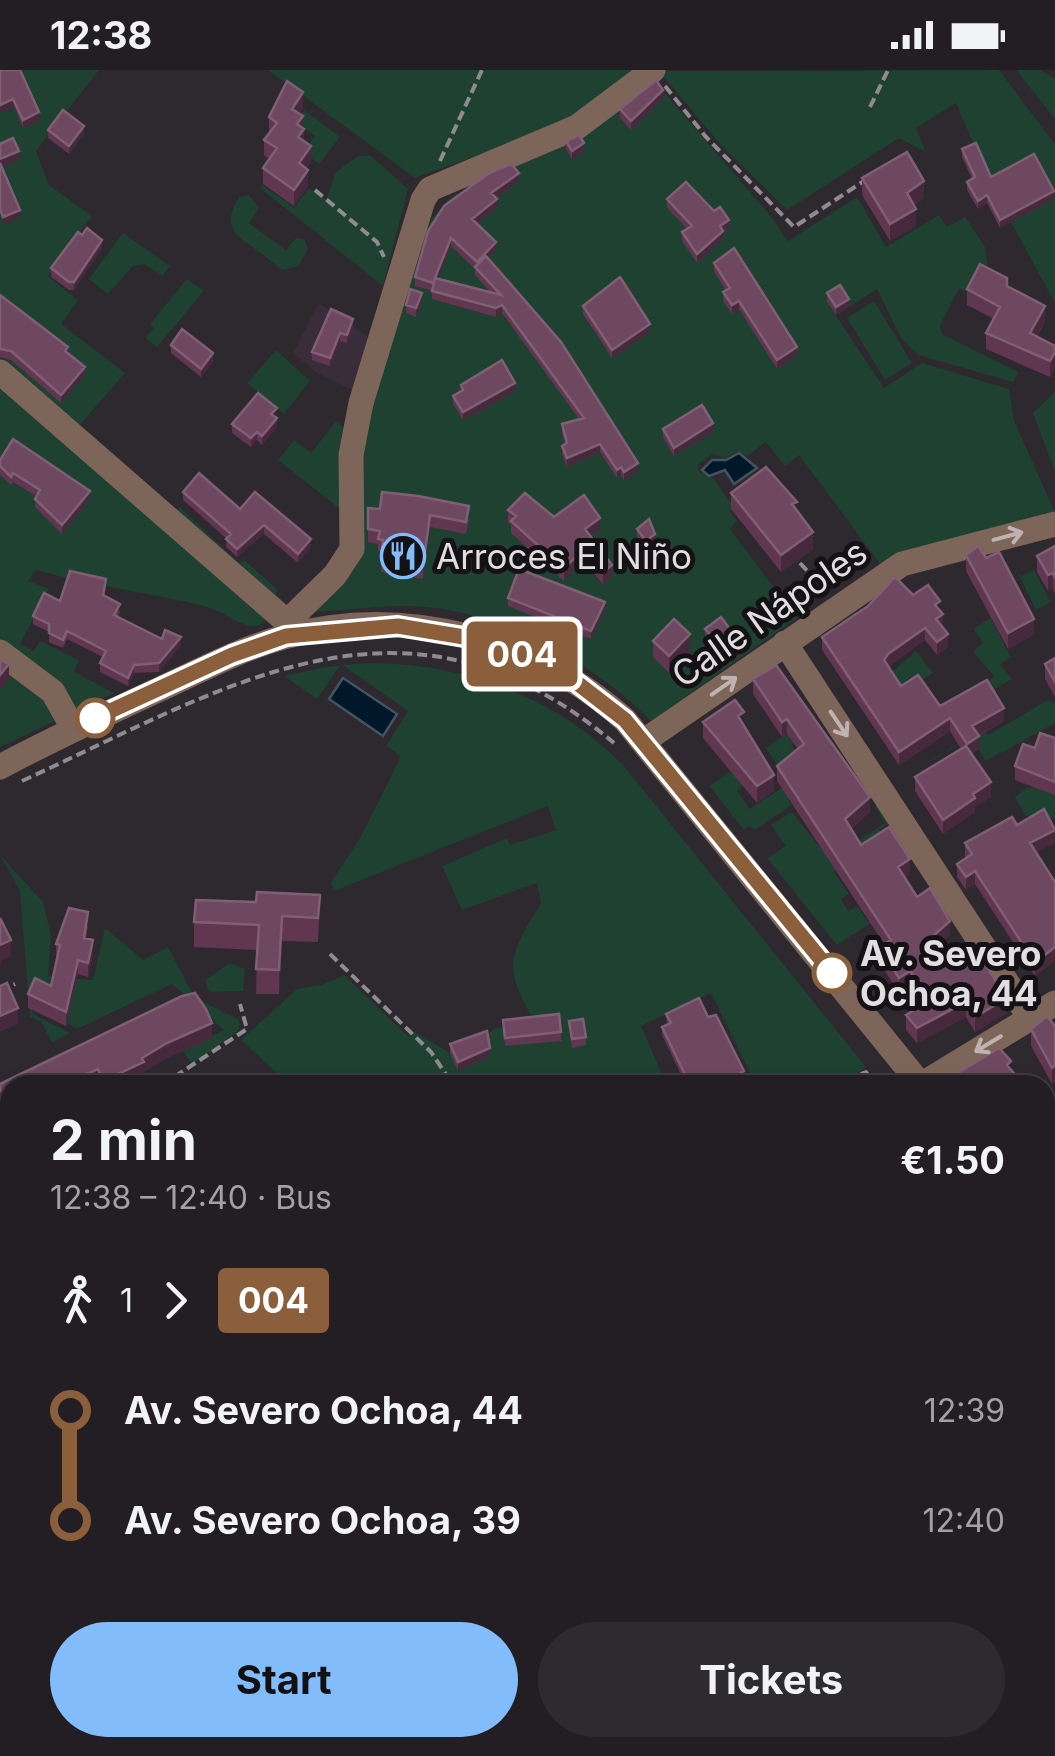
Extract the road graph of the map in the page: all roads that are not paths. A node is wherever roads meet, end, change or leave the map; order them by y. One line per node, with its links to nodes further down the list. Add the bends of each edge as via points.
1 (652, 70): 4 (street, via 577,127 430,190 361,403 351,455 352,549)
2 (0, 372): 4 (street)
3 (1055, 524): 5 (street, Calle Nápoles, one-way to 3, via 902,564)
4 (286, 629): 7 (street); 8 (street, via 398,626 482,640 572,679 602,700)
5 (785, 643): 8 (street, Calle Nápoles, one-way to 5); 11 (street, one-way to 11)
6 (10, 660): 7 (street)
7 (65, 732): 9 (street)
8 (634, 746): 12 (street)
9 (9, 775)
10 (1055, 1002): 11 (street)
11 (1030, 1018): 13 (street, one-way to 13)
12 (913, 1075)
13 (937, 1075)

